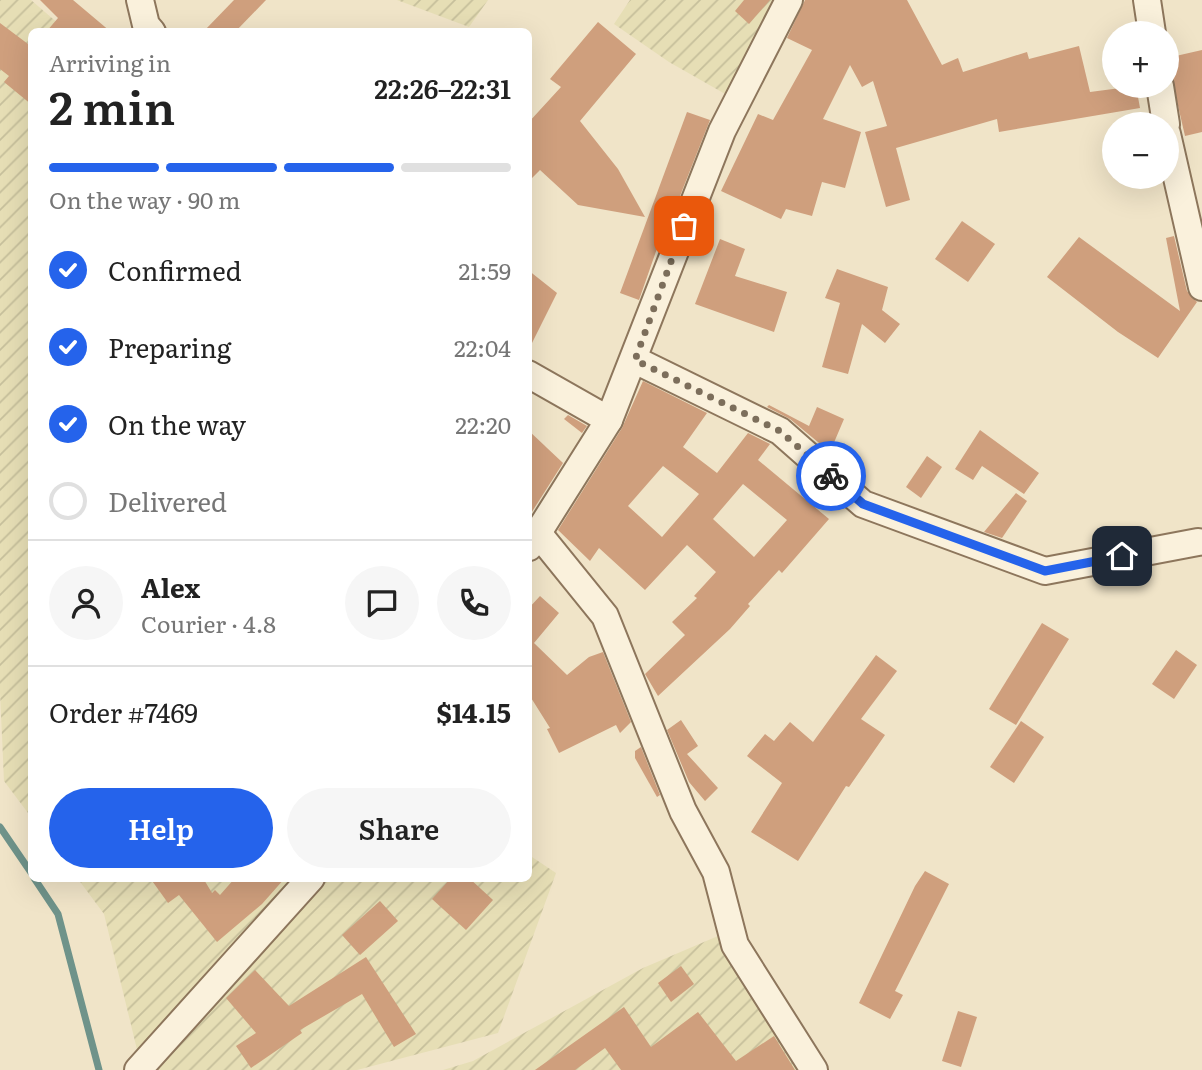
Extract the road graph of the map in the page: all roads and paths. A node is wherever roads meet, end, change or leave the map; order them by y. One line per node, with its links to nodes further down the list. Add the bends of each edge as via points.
1 (140, 0): 5 (street)
2 (789, 0): 8 (street, via 722,131)
3 (1147, 0): 4 (street)
4 (1150, 21)
5 (149, 28)
6 (1179, 186): 7 (street)
7 (1202, 287)
8 (635, 360): 10 (street); 12 (street, via 780,431 863,504 1045,571)
9 (532, 376): 10 (street)
10 (610, 420): 11 (street)
11 (533, 540): 15 (street, via 606,616 682,811 716,872 735,945)
12 (1201, 540)
13 (307, 882): 14 (street)
14 (138, 1070)
15 (814, 1070)

